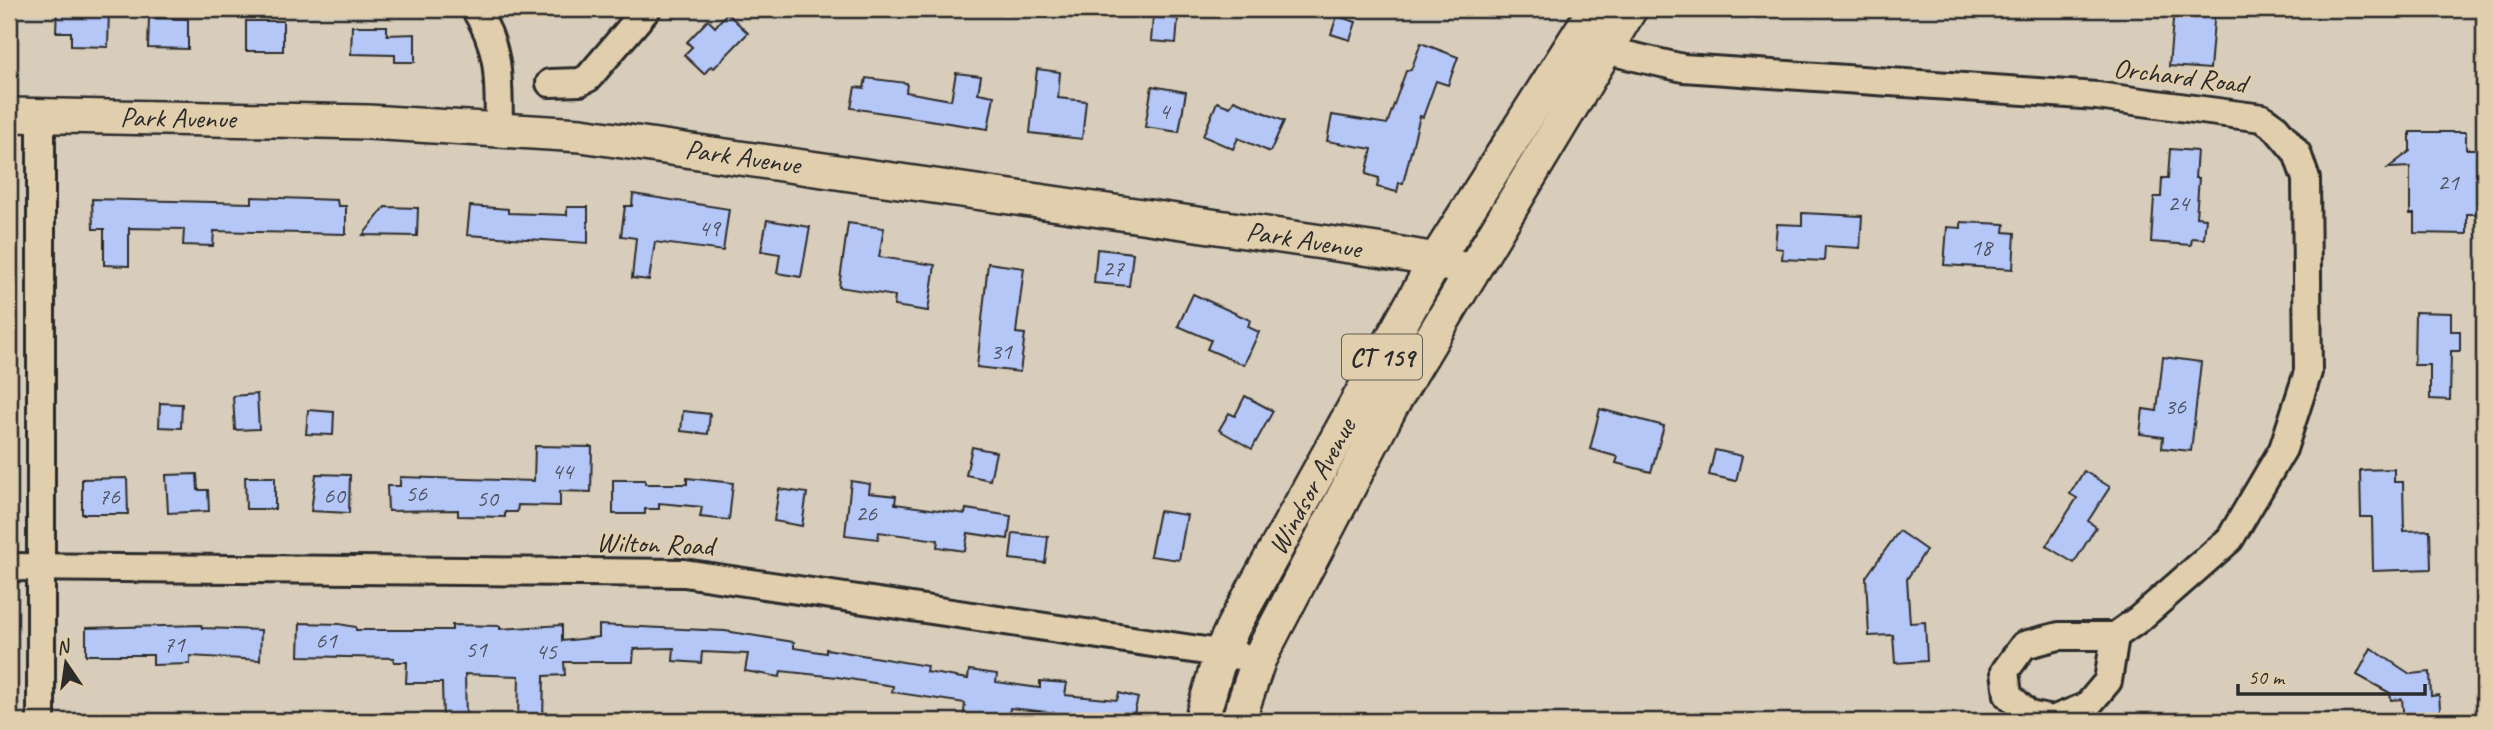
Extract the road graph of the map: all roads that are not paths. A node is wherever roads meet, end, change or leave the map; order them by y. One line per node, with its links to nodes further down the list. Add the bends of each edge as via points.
1 (475, 9): 9 (street, via 490,31 498,60)
2 (648, 9): 7 (street, via 588,78)
3 (1595, 9): 5 (main road, Windsor Avenue / CT 159)
4 (1630, 9): 6 (main road, Windsor Avenue / CT 159)
5 (1572, 41): 6 (street, Orchard Road); 10 (main road, Windsor Avenue / CT 159)
6 (1604, 51): 11 (main road, Windsor Avenue / CT 159); 14 (street, Orchard Road, via 1683,68 2098,96 2262,118 2276,128 2297,153 2306,179 2308,372 2297,407 2283,449 2230,539)
7 (550, 83)
8 (25, 115): 9 (main road, Park Avenue); 12 (street)
9 (499, 130): 10 (main road, Park Avenue, via 673,146)
10 (1436, 260): 11 (main road, Park Avenue); 15 (main road, Windsor Avenue / CT 159)
11 (1470, 272): 16 (main road, Windsor Avenue / CT 159, via 1390,408)
12 (42, 567): 13 (street, Wilton Road); 15 (street, Wilton Road, via 684,573); 17 (street)
13 (9, 568)
14 (2115, 636)
15 (1220, 653): 16 (street, Wilton Road); 18 (main road, Windsor Avenue / CT 159)
16 (1259, 659): 19 (main road, Windsor Avenue / CT 159)
17 (41, 721)
18 (1201, 721)
19 (1238, 721)

